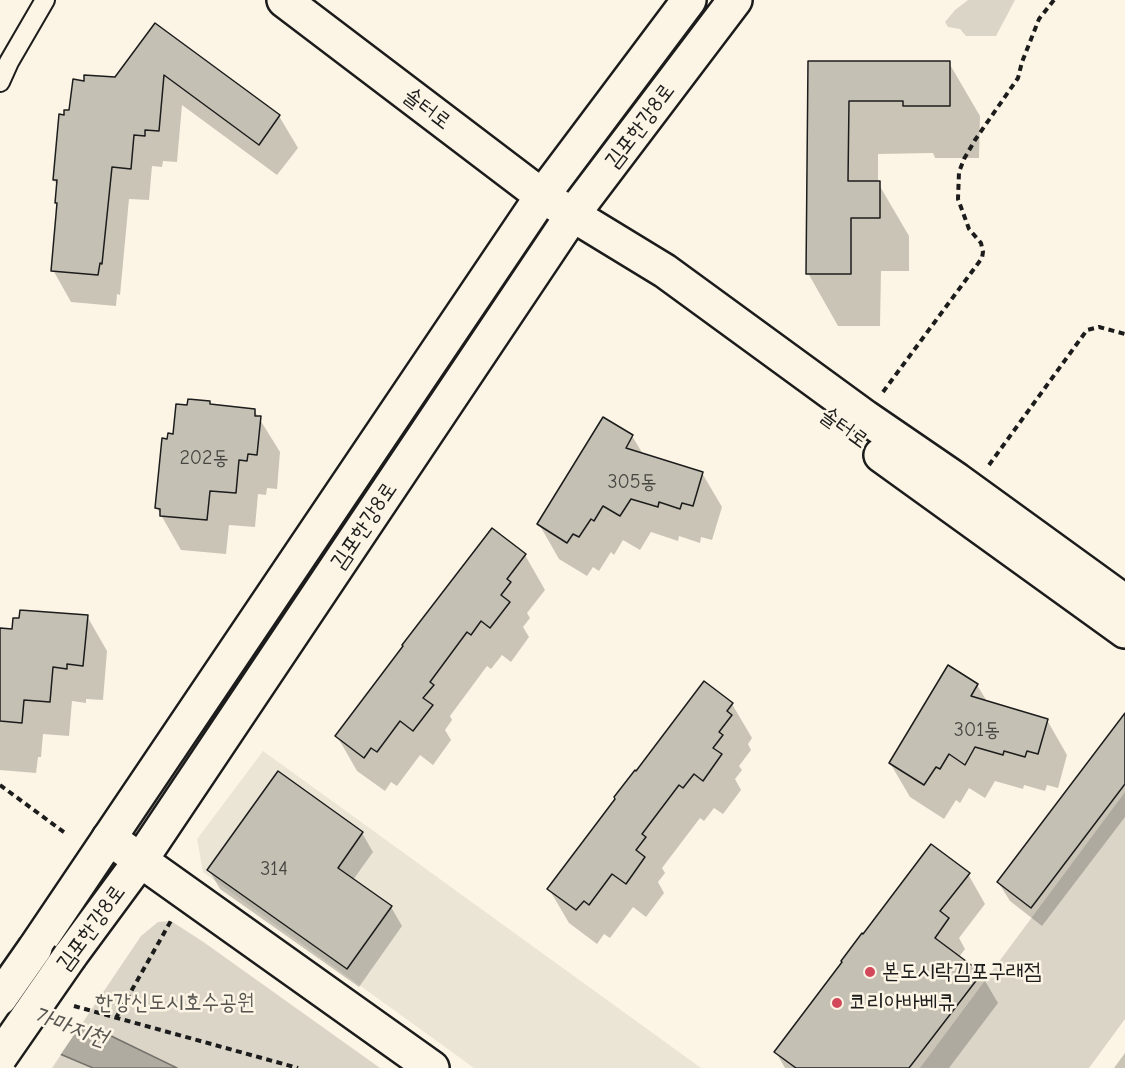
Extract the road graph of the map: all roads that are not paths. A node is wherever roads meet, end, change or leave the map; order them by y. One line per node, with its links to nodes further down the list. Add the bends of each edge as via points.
1 (45, 0): 5 (lane)
2 (284, 0): 6 (street, 솔터로)
3 (689, 0): 6 (street, 김포한강8로)
4 (735, 0): 7 (street, 김포한강8로)
5 (0, 81)
6 (542, 196): 7 (street, 솔터로); 10 (street, 김포한강8로)
7 (573, 214): 8 (street, 솔터로, via 665,271); 9 (street, 솔터로, via 643,283); 11 (street, 김포한강8로)
8 (1125, 602)
9 (1125, 631)
10 (110, 838): 11 (street); 12 (street, 김포한강8로, bridge)
11 (140, 861): 13 (street, 김포한강8로, bridge); 14 (street)
12 (0, 998)
13 (0, 1057)
14 (432, 1068)

